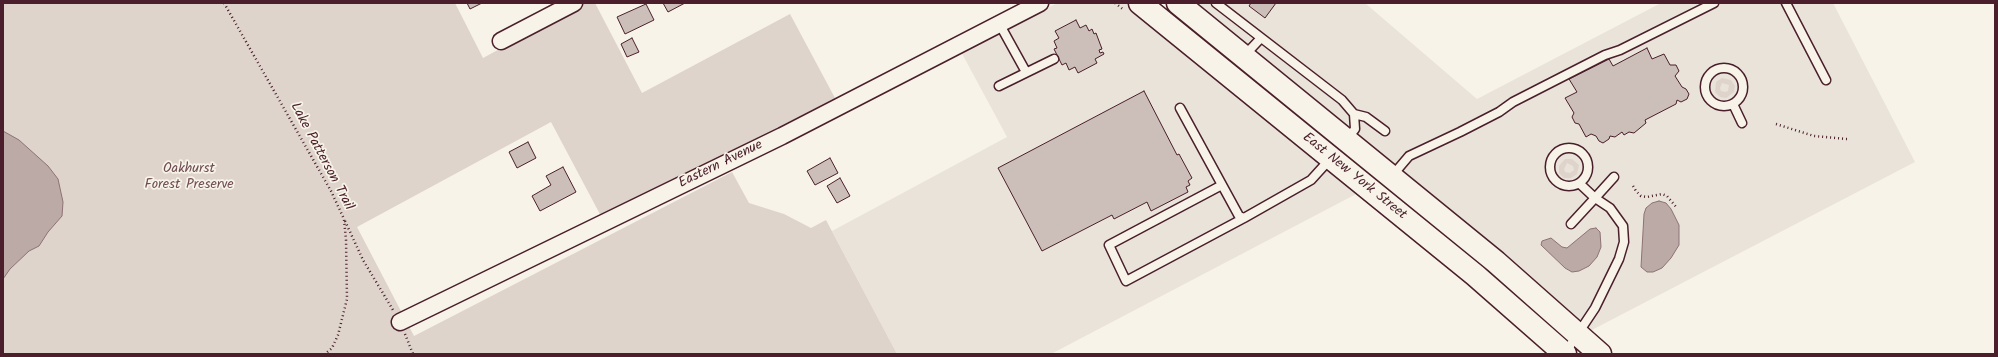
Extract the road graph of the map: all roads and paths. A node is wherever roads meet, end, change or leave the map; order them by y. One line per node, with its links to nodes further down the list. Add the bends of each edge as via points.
1 (224, 3): 34 (path, Lake Patterson Trail, via 332,191)
2 (574, 3): 11 (street)
3 (1040, 3): 9 (street, Eastern Avenue)
4 (1140, 3): 25 (main road, East New York Street)
5 (1216, 3): 10 (lane)
6 (1714, 3): 26 (lane, via 1605,55 1513,102 1499,112 1409,156)
7 (1786, 3): 15 (lane)
8 (1187, 6): 12 (main road, East New York Street)
9 (1000, 24): 14 (lane); 36 (street, Eastern Avenue, via 782,136)
10 (1261, 38): 12 (lane); 19 (lane, via 1342,100)
11 (501, 41)
12 (1243, 56): 24 (main road, East New York Street)
13 (1054, 59): 14 (lane)
14 (1026, 72): 16 (lane)
15 (1826, 80)
16 (999, 86)
17 (1732, 104): 17 (lane, via 1741,97 1742,80 1731,68 1718,69 1706,82 1707,94 1715,104); 20 (lane)
18 (1180, 108): 29 (lane)
19 (1354, 114): 22 (lane, via 1366,117); 24 (lane, via 1355,129)
20 (1742, 123)
21 (1776, 124): 23 (path, via 1814,136)
22 (1385, 131)
23 (1847, 139)
24 (1347, 140): 25 (lane); 26 (main road, East New York Street)
25 (1331, 159): 33 (lane, via 1311,180); 40 (main road, East New York Street, via 1475,275)
26 (1391, 177): 37 (main road, East New York Street)
27 (1614, 177): 31 (lane)
28 (1579, 183): 28 (lane, via 1588,167 1584,155 1568,147 1557,152 1550,161 1550,173 1553,178 1562,185); 31 (lane)
29 (1222, 185): 33 (lane, via 1239,216); 33 (lane, via 1109,245 1126,282)
30 (1633, 186): 32 (path, via 1641,196 1667,196)
31 (1595, 198): 35 (lane); 37 (lane, via 1610,208 1623,226 1624,242 1620,259 1595,308)
32 (1677, 208)
33 (1244, 218)
34 (344, 219): 36 (path, via 363,260); 38 (path, Lake Patterson Trail, via 347,299 338,335 332,348)
35 (1571, 224)
36 (400, 322): 39 (path)
37 (1578, 333): 40 (lane); 41 (main road, East New York Street)
38 (325, 354)
39 (413, 354)
40 (1565, 354)
41 (1600, 354)

